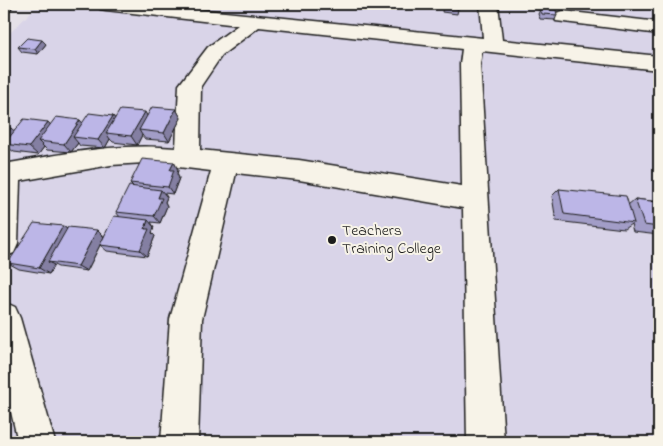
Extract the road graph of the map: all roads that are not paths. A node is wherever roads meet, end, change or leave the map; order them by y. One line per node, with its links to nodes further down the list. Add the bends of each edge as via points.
1 (489, 4): 8 (lane)
2 (622, 4): 6 (lane)
3 (106, 5): 5 (lane)
4 (563, 17): 6 (lane)
5 (255, 21): 8 (lane); 10 (lane, via 215,51 190,85)
6 (627, 23): 7 (lane); 9 (lane)
7 (659, 28)
8 (483, 45): 9 (lane); 13 (lane, via 470,64)
9 (650, 62)
10 (188, 158): 11 (lane); 12 (lane, via 145,154 111,156)
11 (226, 162): 13 (lane, via 299,170); 17 (lane, via 186,319)
12 (6, 174): 14 (lane)
13 (474, 199): 18 (lane)
14 (4, 244)
15 (4, 318): 16 (lane)
16 (37, 442)
17 (179, 442)
18 (486, 442)

